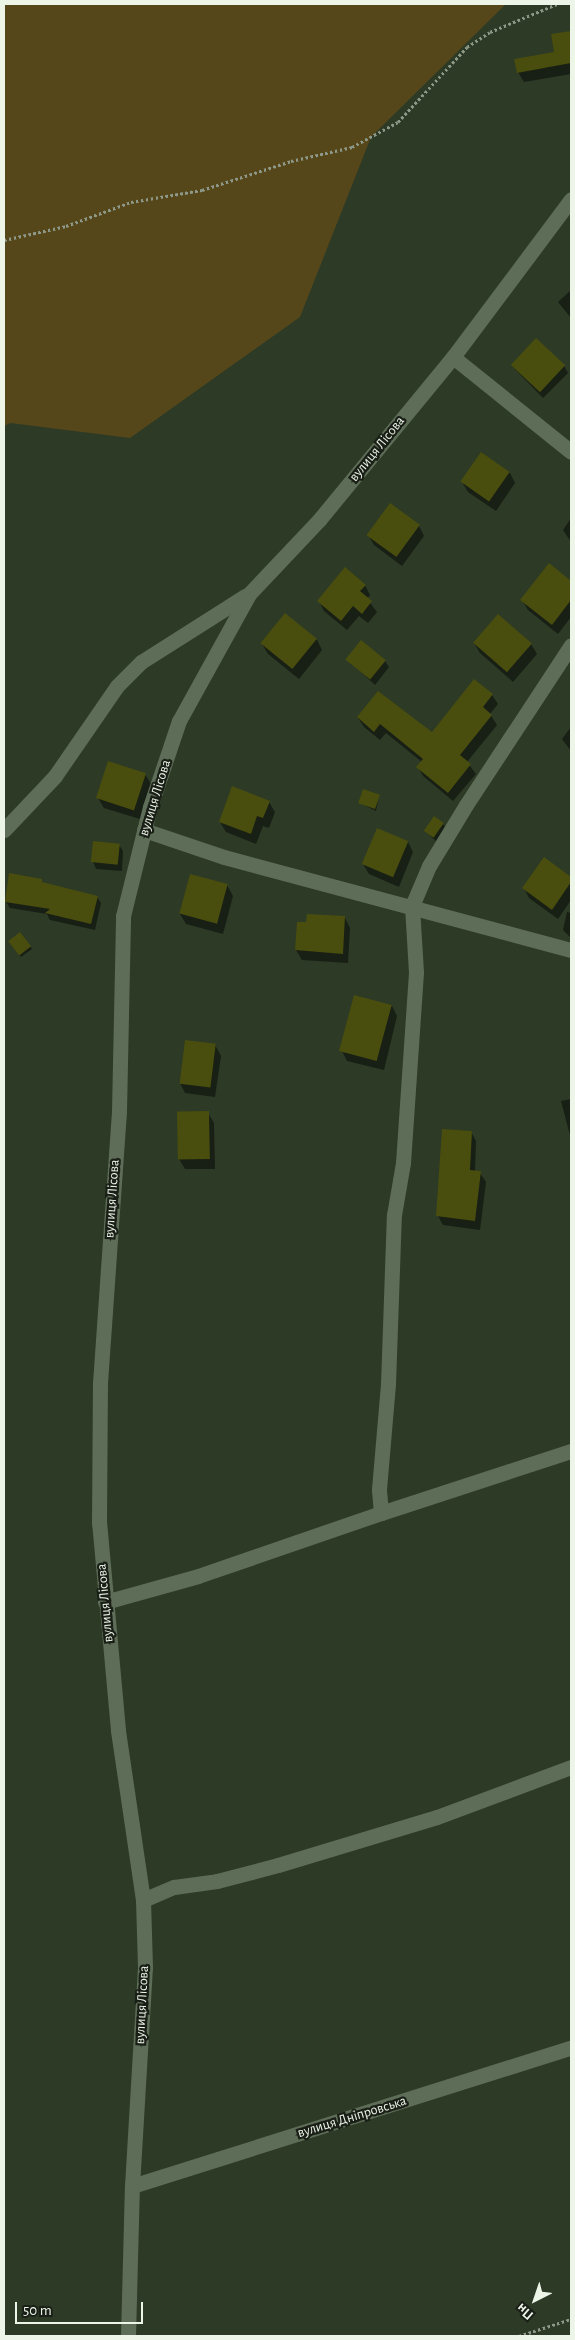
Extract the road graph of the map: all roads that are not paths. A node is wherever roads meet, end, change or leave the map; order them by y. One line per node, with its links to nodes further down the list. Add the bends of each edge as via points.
1 (571, 199): 2 (street, вулиця Лісова)
2 (453, 357): 3 (street); 4 (street, вулиця Лісова, via 319,520)
3 (571, 452)
4 (249, 594): 6 (street, via 141,662 117,686 55,776); 7 (street, вулиця Лісова, via 179,721)
5 (571, 645): 8 (street, via 429,866)
6 (4, 830)
7 (144, 830): 8 (street, via 224,857); 12 (street, вулиця Лісова, via 123,916 119,1111 100,1383 99,1523)
8 (412, 906): 9 (street); 11 (street, via 416,972 403,1162 394,1214 388,1384 379,1489)
9 (571, 950)
10 (571, 1451): 11 (street)
11 (381, 1513): 12 (street, via 188,1579)
12 (105, 1602): 14 (street, вулиця Лісова, via 125,1784)
13 (571, 1767): 14 (street, via 437,1817 278,1865 174,1887)
14 (143, 1900): 16 (street, вулиця Лісова, via 144,1967)
15 (571, 2048): 16 (street, вулиця Дніпровська)
16 (132, 2186): 17 (street, вулиця Лісова)
17 (128, 2336)

